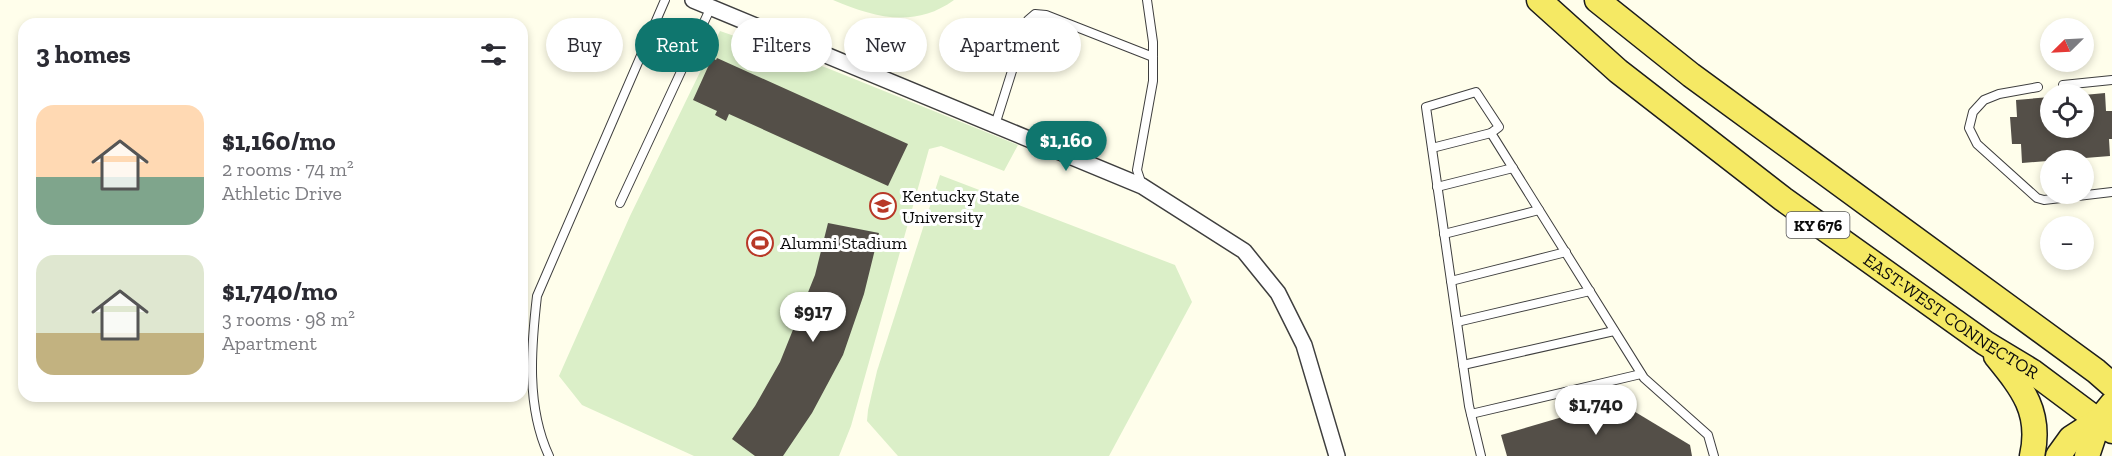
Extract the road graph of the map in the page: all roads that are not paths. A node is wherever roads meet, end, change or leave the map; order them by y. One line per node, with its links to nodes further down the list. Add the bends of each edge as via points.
1 (665, 0): 32 (lane, via 537,296 532,340 534,387 537,423)
2 (693, 0): 6 (street)
3 (1147, 0): 7 (lane)
4 (1539, 0): 26 (main road, EAST-WEST CONNECTOR / KY 676, via 1618,71 1703,139)
5 (1597, 0): 29 (main road, KY 676, via 1691,75)
6 (711, 7): 11 (street); 18 (lane)
7 (1153, 57): 11 (lane, via 1035,14 1028,20); 15 (lane, via 1153,81 1137,170)
8 (2112, 80): 9 (lane)
9 (2073, 84)
10 (2038, 87): 17 (lane, via 1999,94 1977,105 1969,128 1977,144 2037,198)
11 (995, 125): 15 (street)
12 (1491, 133): 13 (lane); 13 (lane, via 1499,127 1476,92 1426,107); 14 (lane)
13 (1432, 148): 16 (lane)
14 (1513, 168): 16 (lane); 19 (lane)
15 (1142, 186): 33 (street, via 1244,251 1278,293 1304,345)
16 (1437, 187): 20 (lane)
17 (2112, 192)
18 (621, 203)
19 (1539, 210): 20 (lane); 21 (lane)
20 (1444, 234): 22 (lane)
21 (1566, 252): 22 (lane); 23 (lane)
22 (1451, 281): 24 (lane)
23 (1590, 291): 24 (lane); 25 (lane)
24 (1457, 322): 27 (lane)
25 (1614, 331): 27 (lane); 28 (lane)
26 (1985, 342): 31 (main road, EAST-WEST CONNECTOR / KY 676); 36 (main road, via 2018,384 2031,408 2036,433)
27 (1463, 365): 30 (lane)
28 (1641, 374): 30 (lane); 35 (lane, via 1708,435)
29 (2112, 385)
30 (1471, 414): 34 (lane)
31 (2108, 418): 37 (main road, via 2071,438); 38 (main road)
32 (549, 456)
33 (1337, 456)
34 (1481, 456)
35 (1714, 456)
36 (2032, 456)
37 (2058, 456)
38 (2087, 456)

